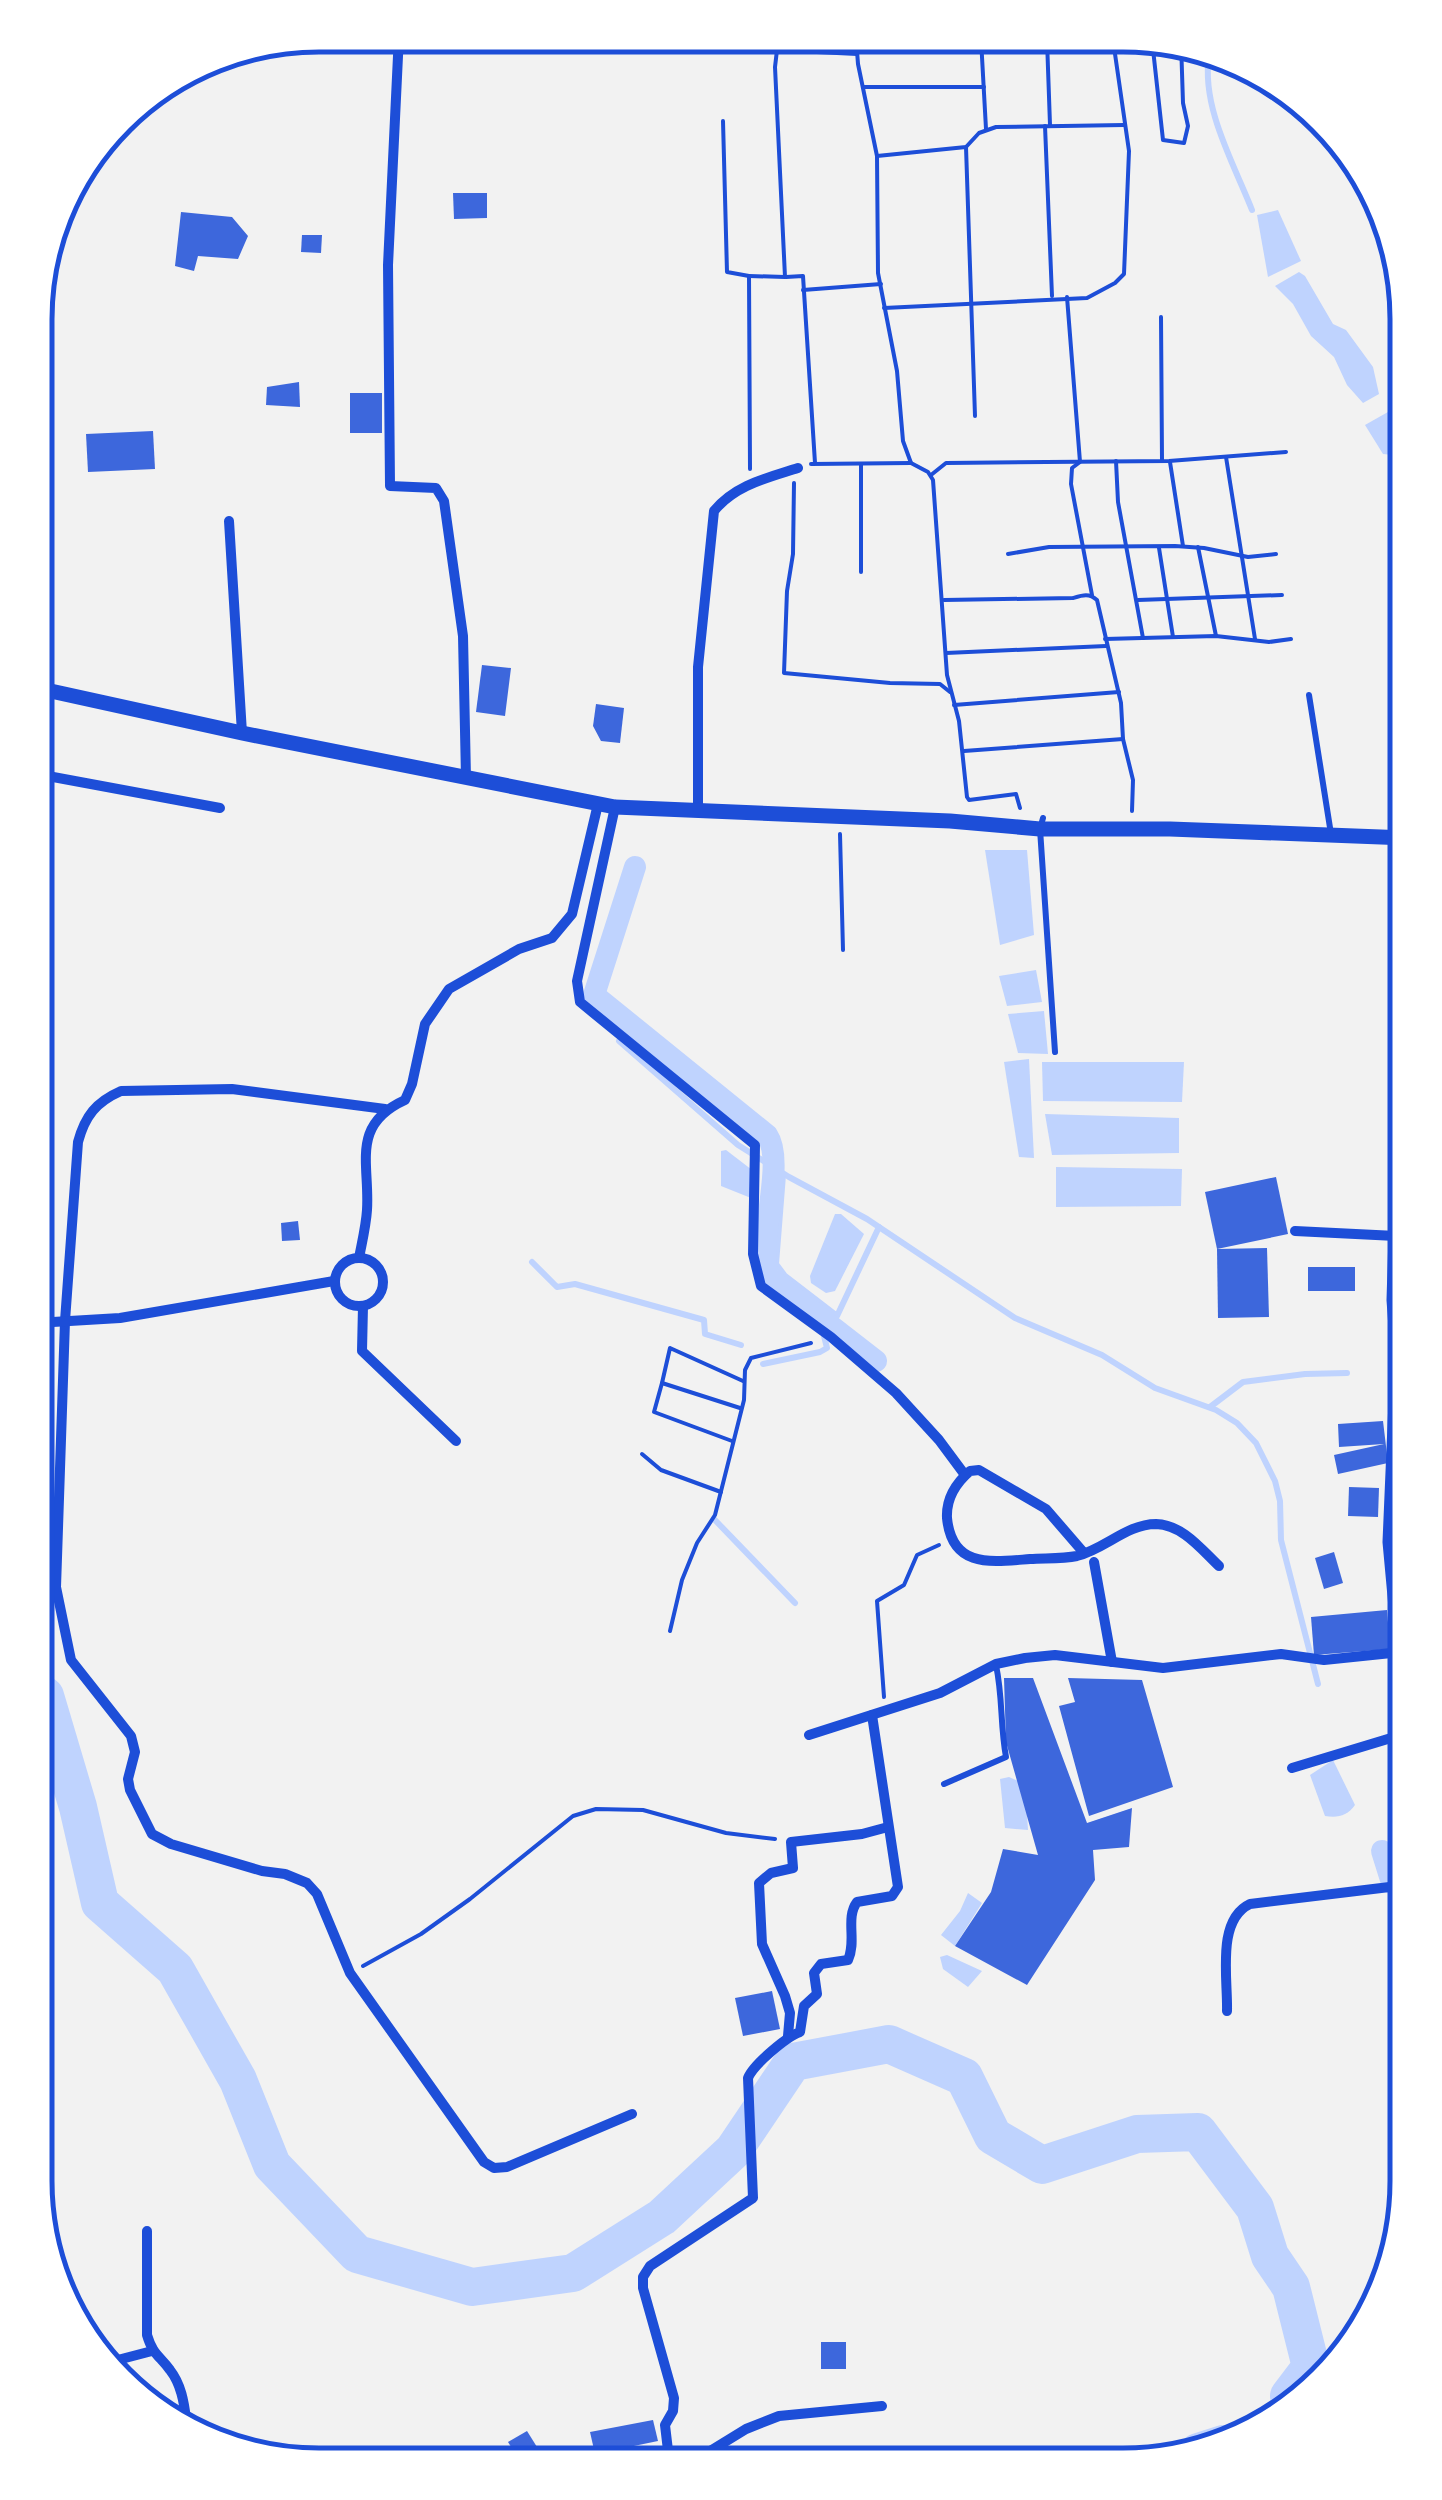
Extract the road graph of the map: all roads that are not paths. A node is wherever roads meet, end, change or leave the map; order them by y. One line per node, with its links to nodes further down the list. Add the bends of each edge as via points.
1 (399, 53): 8 (street, via 388,265 390,486 436,488 444,500 463,636)
2 (798, 468): 12 (street, via 750,484 714,510 698,667)
3 (229, 521): 6 (street)
4 (53, 692): 6 (street)
5 (1309, 695): 14 (lane)
6 (242, 733): 8 (street)
7 (53, 777): 11 (street)
8 (466, 778): 9 (street)
9 (598, 804): 10 (street); 17 (street, via 572,914 552,938 518,949 448,989 425,1024 405,1100)
10 (615, 807): 12 (street); 26 (street, via 577,980 580,1002 749,1138 757,1154 753,1254 761,1286 896,1393)
11 (220, 808)
12 (698, 812): 13 (street)
13 (1041, 823): 14 (street); 16 (lane)
14 (1331, 836): 15 (street)
15 (1390, 838)
16 (1055, 1052)
17 (385, 1109): 20 (street, via 364,1154 368,1212); 23 (street, via 232,1090 121,1091 104,1099 90,1112 78,1142)
18 (1295, 1231): 19 (street)
19 (1390, 1236)
20 (359, 1258): 21 (street, via 342,1264); 22 (street, via 376,1264 384,1280 379,1298)
21 (334, 1281): 22 (street, via 338,1295); 23 (street, via 120,1318)
22 (363, 1306): 25 (street, via 362,1350)
23 (65, 1321): 24 (street); 42 (street, via 56,1587 71,1660 131,1736 130,1790 152,1834 307,1883 318,1894 350,1973 494,2168)
24 (53, 1322)
25 (456, 1441)
26 (964, 1475): 27 (street, via 980,1470 1046,1509); 27 (street, via 946,1507 952,1536 970,1558 982,1563)
27 (1084, 1553): 29 (street, via 1154,1524 1194,1540)
28 (1094, 1562): 31 (street)
29 (1219, 1566)
30 (1389, 1653): 31 (street, via 1324,1660 1281,1654 1162,1668)
31 (1112, 1662): 32 (street, via 1056,1655)
32 (996, 1664): 33 (street, via 940,1693); 37 (lane, via 1006,1756)
33 (872, 1714): 34 (street); 38 (street)
34 (809, 1735)
35 (1389, 1739): 36 (street)
36 (1292, 1768)
37 (944, 1784)
38 (888, 1827): 41 (street, via 898,1887 892,1896 857,1902 854,1949 848,1960 821,1964 814,1972 817,1994 804,2006 800,2032); 41 (street, via 791,1842 792,1868 758,1884 762,1944 790,2013)
39 (1389, 1887): 40 (street, via 1238,1910 1228,1928)
40 (1227, 2011)
41 (788, 2036): 48 (street, via 748,2078 754,2198 650,2266 644,2277 674,2398 665,2425)
42 (632, 2114)
43 (147, 2230): 44 (street)
44 (152, 2351): 45 (street); 47 (street, via 175,2378)
45 (122, 2359)
46 (882, 2406): 49 (street, via 780,2416)
47 (185, 2411)
48 (668, 2448)
49 (715, 2448)

